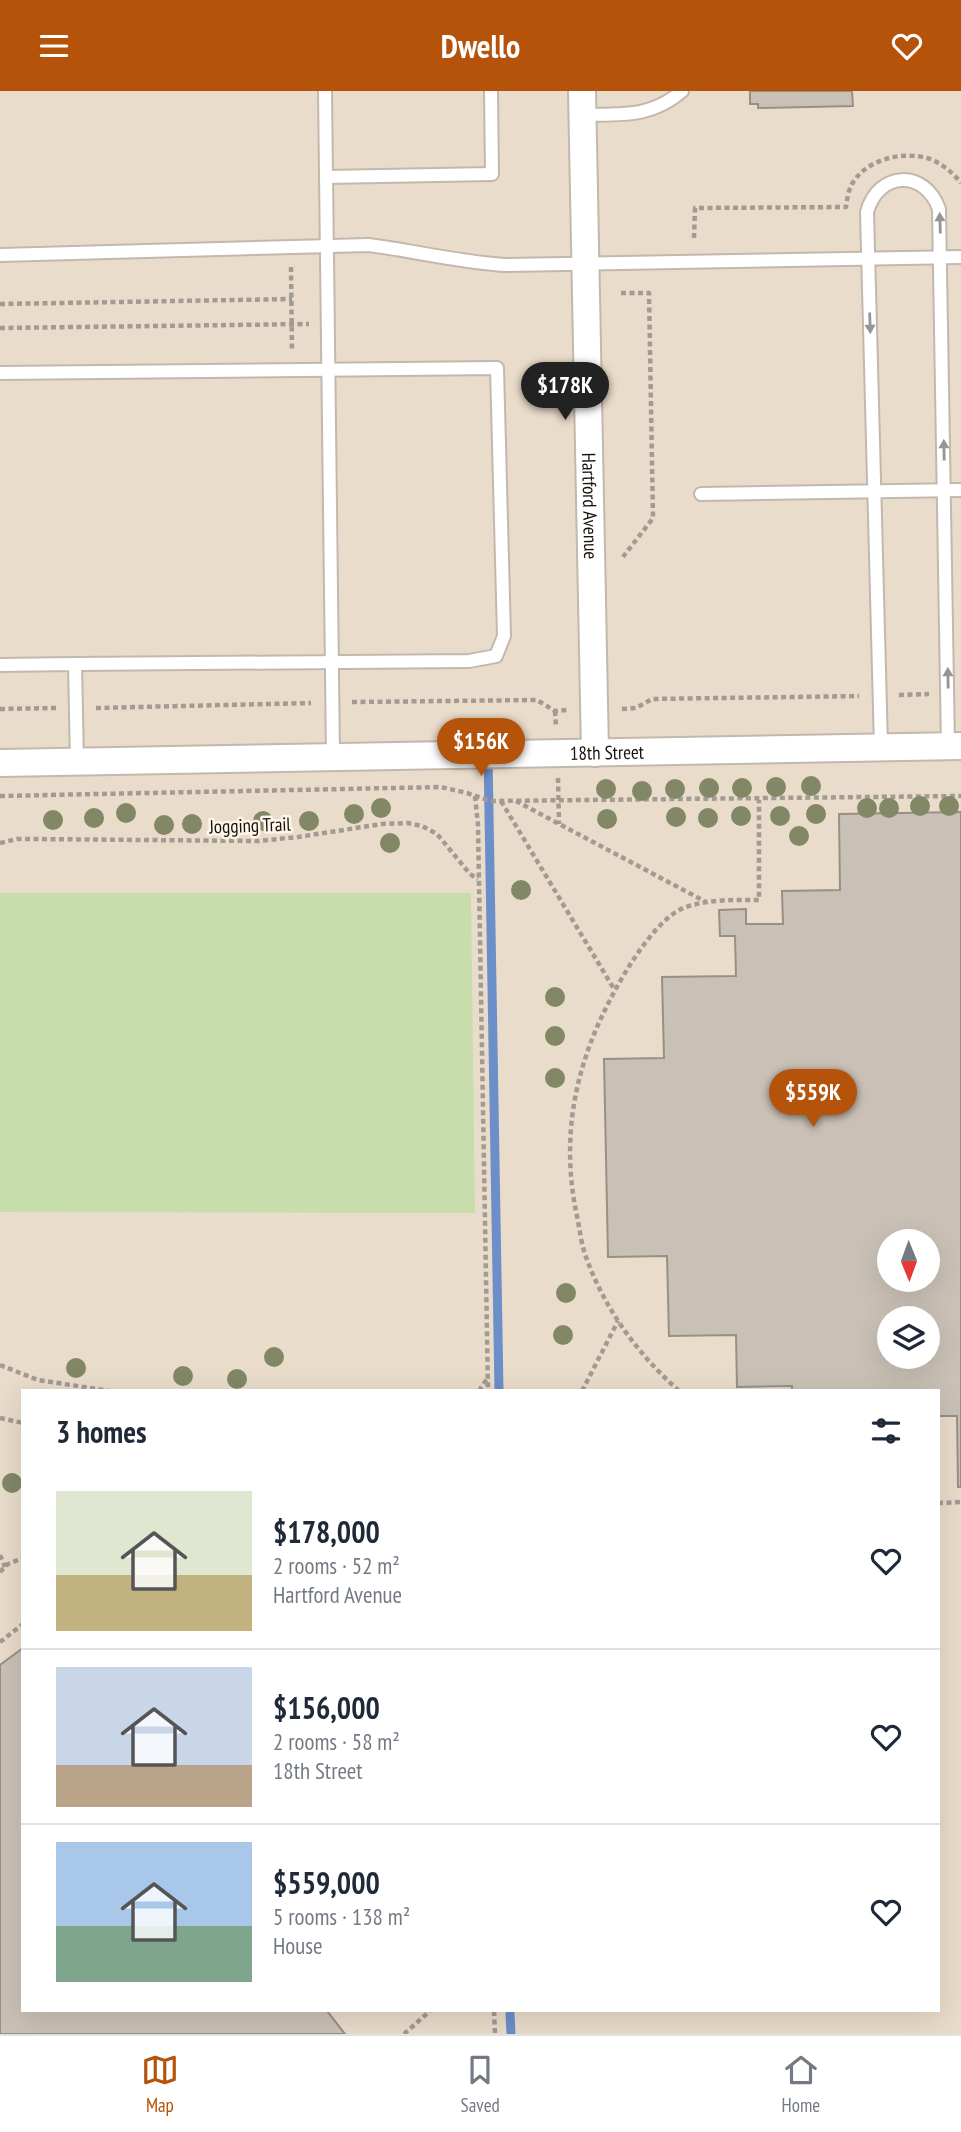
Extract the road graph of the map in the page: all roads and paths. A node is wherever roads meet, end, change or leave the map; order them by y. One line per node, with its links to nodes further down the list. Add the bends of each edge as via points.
1 (325, 91): 5 (lane)
2 (491, 91): 5 (lane, via 492,174)
3 (682, 91): 4 (lane, via 667,104 633,114)
4 (582, 103): 14 (street, Hartford Avenue)
5 (326, 177): 8 (lane)
6 (961, 183): 7 (path, via 947,168 929,159 891,157 859,174 846,207 695,208)
7 (694, 239)
8 (326, 245): 9 (lane); 14 (lane, via 369,245 465,262); 18 (lane)
9 (291, 247): 10 (lane); 16 (path)
10 (0, 255)
11 (941, 257): 12 (lane); 13 (lane); 13 (lane, one-way to 13, via 936,200 921,184 900,180 880,188 869,203); 24 (lane, one-way to 11)
12 (961, 257)
13 (868, 258): 14 (lane); 26 (lane, one-way to 26)
14 (585, 265): 37 (street, Hartford Avenue)
15 (621, 293): 28 (path, via 649,293 653,518)
16 (292, 299): 17 (path); 19 (path)
17 (0, 304)
18 (328, 323): 19 (path); 22 (lane)
19 (292, 324): 20 (path); 21 (path)
20 (0, 328)
21 (292, 371): 22 (lane); 23 (lane)
22 (329, 371): 29 (lane); 29 (lane, via 497,368 504,636 496,656 469,661)
23 (0, 373)
24 (944, 491): 25 (lane); 26 (lane); 32 (lane, one-way to 24)
25 (961, 491)
26 (874, 492): 27 (lane); 33 (lane)
27 (701, 494)
28 (623, 557)
29 (333, 661): 30 (lane); 34 (lane)
30 (75, 664): 31 (lane); 35 (lane)
31 (0, 665)
32 (948, 694): 33 (path); 38 (lane)
33 (879, 696): 37 (path, via 652,699 636,708); 39 (lane)
34 (334, 703): 35 (path); 37 (path, via 537,700 555,711); 41 (lane)
35 (76, 708): 36 (path); 42 (lane)
36 (0, 709)
37 (594, 709): 40 (street, Hartford Avenue)
38 (955, 746): 39 (street, 18th Street)
39 (881, 747): 40 (street, 18th Street)
40 (595, 753): 41 (street, 18th Street)
41 (333, 757): 42 (street, 18th Street)
42 (77, 762): 43 (street, 18th Street)
43 (0, 763)
44 (0, 796): 45 (path, via 441,787)
45 (475, 796): 48 (path); 51 (path)
46 (961, 796): 47 (path)
47 (759, 799): 49 (path); 52 (path, via 759,900)
48 (501, 801): 49 (path); 53 (path)
49 (516, 801): 52 (path)
50 (0, 843): 51 (path, Jogging Trail, via 17,839 259,841 408,823 437,834)
51 (478, 880): 56 (path)
52 (707, 903): 53 (path, via 684,908 663,923 638,951)
53 (615, 990): 54 (path, via 578,1078 570,1146 572,1197 586,1256)
54 (618, 1321): 60 (path); 61 (path, via 654,1368)
55 (0, 1365): 57 (path, via 38,1380)
56 (488, 1376): 58 (path); 59 (path)
57 (97, 1389)
58 (480, 1389)
59 (488, 1389)
60 (583, 1389)
61 (677, 1389)
62 (0, 1418): 63 (path)
63 (21, 1423)
64 (961, 1502): 65 (path)
65 (940, 1503)
66 (0, 1555): 68 (path)
67 (21, 1558): 68 (path)
68 (5, 1567): 69 (path)
69 (0, 1572)
70 (21, 1626): 71 (path)
71 (0, 1642)
72 (429, 2012): 74 (path)
73 (494, 2012): 75 (path)
74 (404, 2034)
75 (495, 2034)

